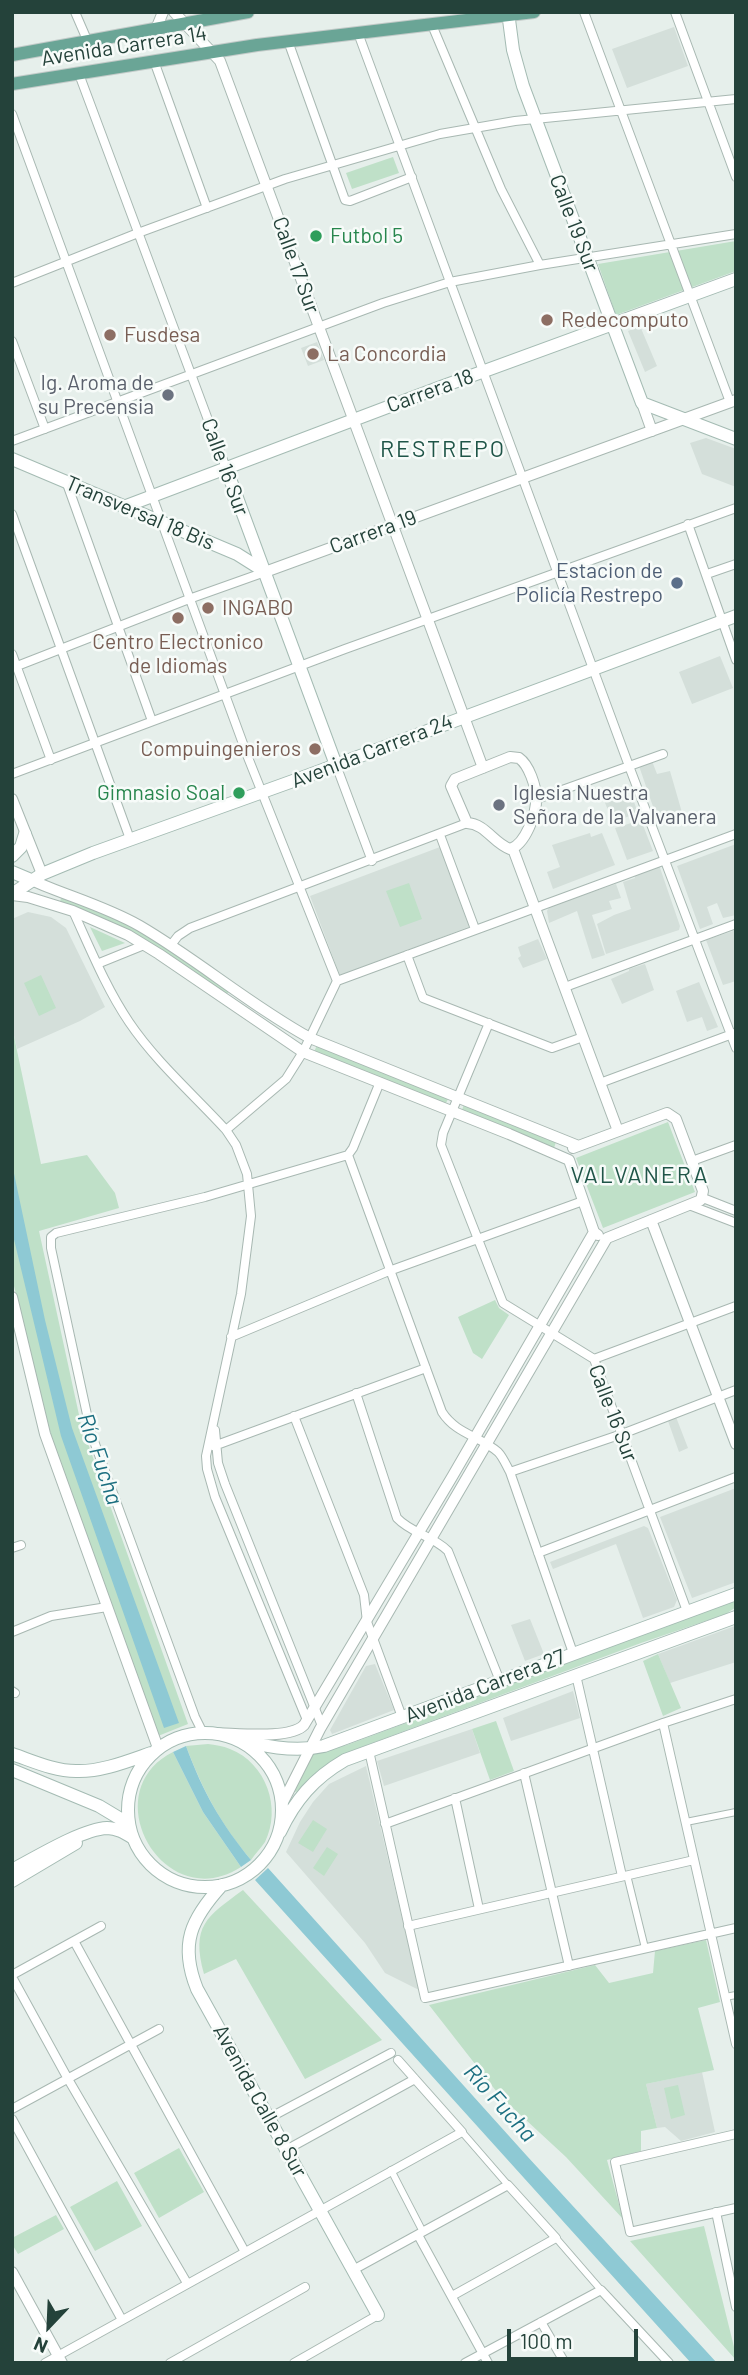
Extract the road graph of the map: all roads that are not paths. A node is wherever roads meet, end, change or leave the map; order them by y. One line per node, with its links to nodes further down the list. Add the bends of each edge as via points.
1 (75, 12): 14 (street)
2 (163, 12): 11 (street)
3 (174, 12): 9 (street, Calle 17 Sur)
4 (248, 12): 9 (main road, Avenida Carrera 14)
5 (534, 12): 8 (main road, Avenida Carrera 14)
6 (584, 12): 22 (street)
7 (675, 12): 21 (street)
8 (508, 14): 10 (main road, Avenida Carrera 14); 24 (main road, Calle 19 Sur, via 518,71)
9 (184, 24): 11 (main road, Avenida Carrera 14); 15 (street, Calle 17 Sur)
10 (432, 25): 12 (main road, Avenida Carrera 14); 25 (street)
11 (156, 29): 14 (main road, Avenida Carrera 14)
12 (358, 33): 13 (main road, Avenida Carrera 14); 26 (street)
13 (288, 41): 15 (main road, Avenida Carrera 14); 27 (street)
14 (88, 42): 16 (main road, Avenida Carrera 14)
15 (212, 51): 17 (main road, Avenida Carrera 14); 30 (street, Calle 17 Sur, via 220,61)
16 (12, 55)
17 (155, 61): 18 (main road, Avenida Carrera 14); 31 (street)
18 (79, 74): 19 (main road, Avenida Carrera 14); 32 (street, Calle 16 Sur)
19 (12, 84)
20 (736, 99): 21 (street)
21 (708, 102): 22 (street); 29 (street)
22 (620, 110): 24 (street); 34 (street)
23 (12, 114): 36 (street)
24 (536, 120): 25 (street); 35 (main road, Calle 19 Sur)
25 (475, 127): 26 (street); 37 (street)
26 (400, 146): 27 (street); 28 (street)
27 (334, 165): 28 (street, via 347,201); 30 (street)
28 (412, 177): 39 (street)
29 (736, 177)
30 (267, 186): 31 (street); 43 (street, Calle 17 Sur)
31 (207, 208): 32 (street)
32 (138, 233): 36 (street); 46 (street, Calle 16 Sur)
33 (736, 234): 34 (street)
34 (671, 245): 35 (street); 41 (street)
35 (587, 258): 37 (street); 42 (main road, Calle 19 Sur)
36 (65, 261): 40 (street); 48 (street)
37 (541, 265): 39 (street)
38 (736, 279): 41 (main road, Carrera 18)
39 (450, 282): 43 (street); 45 (street)
40 (12, 283)
41 (690, 296): 42 (main road, Carrera 18); 47 (street)
42 (612, 325): 45 (main road, Carrera 18); 49 (main road, Calle 19 Sur)
43 (319, 327): 46 (street); 50 (street, Calle 17 Sur)
44 (12, 341): 52 (street)
45 (484, 372): 50 (main road, Carrera 18); 58 (street)
46 (191, 375): 48 (street); 57 (street, Calle 16 Sur)
47 (733, 401): 51 (street, Carrera 19)
48 (117, 402): 52 (street); 60 (street)
49 (642, 403): 51 (main road); 53 (street, Calle 19 Sur)
50 (353, 419): 57 (main road, Carrera 18); 66 (street, Calle 17 Sur)
51 (684, 419): 53 (street, Carrera 19); 54 (main road)
52 (45, 429): 55 (street)
53 (652, 431): 58 (street, Carrera 19)
54 (736, 439)
55 (12, 441)
56 (12, 460): 59 (main road, Transversal 18 Bis)
57 (226, 468): 60 (main road, Carrera 18); 68 (main road, Calle 16 Sur)
58 (523, 478): 66 (street, Carrera 19); 69 (street)
59 (66, 481): 61 (main road, Transversal 18 Bis); 75 (street)
60 (151, 497): 61 (main road, Carrera 18); 64 (street)
61 (126, 506): 64 (main road, Transversal 18 Bis)
62 (736, 508): 65 (street)
63 (12, 514): 76 (street)
64 (160, 520): 68 (main road, Transversal 18 Bis, via 237,554); 71 (street)
65 (688, 524): 69 (street); 70 (street)
66 (392, 525): 68 (street, Carrera 19); 73 (street, Calle 17 Sur)
67 (736, 564): 70 (street)
68 (265, 572): 71 (street, Carrera 19); 80 (main road, Calle 16 Sur)
69 (558, 573): 73 (street); 81 (street)
70 (707, 574): 74 (street)
71 (189, 599): 75 (street, Carrera 19); 82 (street)
72 (736, 616): 74 (main road, Avenida Carrera 24)
73 (428, 619): 80 (street); 83 (street, Calle 17 Sur)
74 (722, 621): 78 (street); 81 (main road, Avenida Carrera 24)
75 (118, 626): 76 (street, Carrera 19); 84 (street)
76 (61, 648): 79 (street, Carrera 19); 85 (street)
77 (12, 654): 79 (street)
78 (736, 660)
79 (14, 666): 87 (street)
80 (299, 666): 82 (street); 88 (main road, Calle 16 Sur)
81 (593, 669): 83 (main road, Avenida Carrera 24); 89 (street)
82 (225, 694): 84 (street); 92 (street)
83 (465, 716): 88 (main road, Avenida Carrera 24); 90 (street, Calle 17 Sur)
84 (152, 721): 85 (street)
85 (95, 743): 87 (street); 99 (street)
86 (663, 754): 89 (street)
87 (51, 760): 91 (street)
88 (336, 765): 92 (main road, Avenida Carrera 24); 103 (street, Calle 16 Sur)
89 (629, 766): 94 (street); 102 (street)
90 (483, 768): 94 (street, via 519,758 527,765); 95 (street, via 452,782)
91 (12, 774)
92 (263, 792): 99 (main road, Avenida Carrera 24); 106 (street)
93 (12, 799): 96 (street)
94 (537, 799): 100 (street, via 526,835)
95 (467, 823): 98 (street); 100 (street)
96 (25, 834): 101 (main road); 105 (street)
97 (736, 834): 102 (street)
98 (440, 835): 103 (street); 111 (street)
99 (130, 839): 105 (main road, Avenida Carrera 24)
100 (513, 849): 108 (street)
101 (12, 856)
102 (665, 859): 108 (street); 112 (street)
103 (372, 860): 106 (street)
104 (12, 872): 105 (main road)
105 (36, 877): 107 (main road, Avenida Carrera 24); 114 (street)
106 (301, 887): 114 (street, via 190,928); 117 (street)
107 (12, 894): 109 (street)
108 (536, 907): 111 (street); 118 (street)
109 (73, 911): 113 (street); 116 (street)
110 (736, 924): 112 (street)
111 (475, 929): 115 (street)
112 (695, 939): 118 (street); 122 (street)
113 (144, 944): 116 (street); 120 (street)
114 (171, 945): 119 (street)
115 (407, 956): 117 (street); 121 (street, via 423,998)
116 (97, 964): 131 (street, via 138,1035)
117 (337, 981): 124 (street)
118 (565, 987): 123 (street)
119 (238, 990): 120 (street); 124 (street)
120 (230, 1002): 126 (street)
121 (489, 1023): 123 (street, via 552,1048); 129 (street)
122 (733, 1033): 125 (street); 128 (street)
123 (583, 1037): 128 (street)
124 (310, 1038): 126 (street); 129 (street)
125 (736, 1048)
126 (303, 1052): 127 (street); 131 (street, via 286,1079)
127 (380, 1082): 130 (street); 135 (street)
128 (600, 1083): 132 (street)
129 (459, 1099): 130 (street); 133 (street)
130 (453, 1112): 136 (street); 147 (street, Calle 16 Sur, via 441,1141)
131 (226, 1130): 138 (street)
132 (618, 1131): 133 (street); 137 (street, via 671,1114)
133 (576, 1145): 136 (street)
134 (736, 1145): 137 (street)
135 (348, 1155): 138 (street); 148 (street)
136 (569, 1160): 140 (street)
137 (692, 1161): 139 (street)
138 (250, 1184): 155 (street, via 245,1270); 192 (street, via 51,1237 91,1433 195,1717)
139 (703, 1198): 141 (street); 142 (street)
140 (583, 1201): 145 (street); 147 (street)
141 (690, 1205): 143 (street); 144 (street)
142 (736, 1211)
143 (651, 1220): 146 (street); 151 (street)
144 (736, 1223)
145 (594, 1232): 146 (street); 152 (street)
146 (607, 1238): 154 (street)
147 (477, 1239): 148 (street); 152 (street, Calle 16 Sur, via 503,1303)
148 (389, 1271): 155 (street); 157 (street)
149 (12, 1297): 153 (street)
150 (736, 1306): 151 (street)
151 (690, 1323): 156 (street); 160 (street)
152 (540, 1326): 154 (street, Calle 16 Sur); 163 (street)
153 (16, 1330): 176 (street, via 45,1434)
154 (551, 1333): 156 (street, Calle 16 Sur); 165 (street)
155 (230, 1337): 166 (street)
156 (594, 1359): 162 (street, Calle 16 Sur)
157 (426, 1368): 159 (street); 163 (street, via 447,1420)
158 (736, 1390): 160 (street)
159 (356, 1393): 161 (street); 170 (street, via 394,1511)
160 (718, 1397): 162 (street); 164 (street)
161 (294, 1416): 166 (street); 174 (street)
162 (622, 1434): 167 (street); 169 (street, Calle 16 Sur)
163 (474, 1439): 165 (street); 170 (street)
164 (736, 1444)
165 (486, 1445): 167 (street, via 501,1456); 171 (street)
166 (212, 1446): 186 (street); 189 (street, via 205,1461 212,1489)
167 (510, 1472): 172 (street)
168 (736, 1477): 169 (street)
169 (649, 1509): 172 (street); 177 (street, Calle 16 Sur)
170 (419, 1533): 171 (street); 175 (street)
171 (432, 1537): 181 (street); 184 (street, via 453,1561)
172 (538, 1553): 182 (street)
173 (736, 1594): 177 (main road, Avenida Carrera 27)
174 (364, 1595): 175 (street); 179 (street)
175 (380, 1599): 179 (street)
176 (107, 1607): 180 (street, via 51,1616); 196 (street)
177 (687, 1611): 182 (main road, Avenida Carrera 27)
178 (736, 1617): 183 (main road, Avenida Carrera 27)
179 (366, 1622): 181 (street); 186 (street)
180 (12, 1632)
181 (373, 1639): 188 (street); 191 (street)
182 (573, 1653): 184 (main road, Avenida Carrera 27)
183 (576, 1675): 194 (street); 197 (main road, Avenida Carrera 27)
184 (500, 1681): 188 (main road, Avenida Carrera 27)
185 (735, 1699): 187 (street); 190 (street)
186 (314, 1709): 189 (street); 191 (street)
187 (736, 1710)
188 (402, 1717): 195 (main road, Avenida Carrera 27)
189 (307, 1720): 192 (street, via 300,1729 283,1733)
190 (663, 1723): 194 (street); 206 (street)
191 (322, 1727): 195 (street)
192 (208, 1733): 193 (main road); 196 (main road, via 185,1735)
193 (231, 1737): 195 (main road, Avenida Carrera 27, via 271,1747); 204 (main road, via 261,1756 272,1770)
194 (593, 1748): 200 (street); 214 (street)
195 (309, 1749): 204 (street)
196 (155, 1751): 198 (main road, via 76,1772); 207 (main road, via 132,1784)
197 (369, 1751): 208 (street); 210 (main road, Avenida Carrera 27, via 318,1778 299,1798)
198 (12, 1754)
199 (12, 1770): 201 (main road)
200 (524, 1773): 203 (street); 217 (street)
201 (26, 1775): 202 (street); 207 (main road)
202 (12, 1782)
203 (455, 1798): 208 (street); 218 (street)
204 (282, 1804): 210 (main road)
205 (736, 1812): 206 (street)
206 (685, 1822): 212 (street)
207 (129, 1824): 211 (main road)
208 (385, 1824): 220 (street)
209 (94, 1832): 211 (main road, via 111,1828); 213 (main road); 215 (main road)
210 (279, 1832): 216 (main road, via 255,1869)
211 (133, 1838): 216 (main road, via 146,1859 170,1878 187,1885)
212 (694, 1860): 214 (street); 222 (street)
213 (12, 1870)
214 (625, 1876): 217 (street); 224 (street)
215 (12, 1881)
216 (222, 1885): 238 (main road, Avenida Calle 8 Sur, via 197,1916 188,1958 197,1989)
217 (552, 1893): 218 (street); 225 (street)
218 (479, 1909): 220 (street)
219 (101, 1926): 223 (street)
220 (408, 1926): 225 (street, via 425,1998)
221 (736, 1928): 222 (street)
222 (711, 1933): 224 (street); 228 (street)
223 (74, 1941): 226 (street); 231 (street)
224 (645, 1948): 225 (street)
225 (569, 1965)
226 (12, 1976): 234 (street)
227 (736, 1995): 228 (street)
228 (725, 1997): 230 (street)
229 (159, 2029): 231 (street)
230 (735, 2039)
231 (130, 2045): 234 (street); 249 (street)
232 (391, 2053): 238 (street)
233 (398, 2060): 235 (street)
234 (68, 2079): 236 (street); 252 (street)
235 (415, 2079): 239 (street); 241 (street)
236 (12, 2109)
237 (12, 2119): 258 (street)
238 (269, 2119): 241 (main road, Avenida Calle 8 Sur)
239 (462, 2132): 242 (street); 243 (street)
240 (736, 2134): 246 (street, via 615,2162 630,2232)
241 (286, 2150): 245 (main road, Avenida Calle 8 Sur)
242 (391, 2171): 245 (street); 247 (street)
243 (508, 2185): 247 (street); 248 (street)
244 (736, 2208): 246 (street)
245 (319, 2209): 249 (street); 250 (main road, Avenida Calle 8 Sur)
246 (716, 2212): 256 (street)
247 (420, 2234): 250 (street); 255 (street)
248 (556, 2238): 254 (street); 255 (street)
249 (245, 2252): 252 (street)
250 (353, 2270): 257 (main road, Avenida Calle 8 Sur)
251 (12, 2272): 261 (street)
252 (187, 2283): 258 (street)
253 (305, 2287): 264 (street)
254 (601, 2290): 259 (street); 269 (street)
255 (452, 2297): 260 (street)
256 (736, 2307)
257 (378, 2315): 262 (street)
258 (121, 2320): 261 (street)
259 (541, 2322): 260 (street); 268 (street)
260 (483, 2353): 266 (street); 267 (street)
261 (60, 2359): 263 (street)
262 (304, 2360): 265 (street)
263 (45, 2363)
264 (170, 2363)
265 (294, 2363)
266 (465, 2363)
267 (488, 2363)
268 (565, 2363)
269 (669, 2363)

